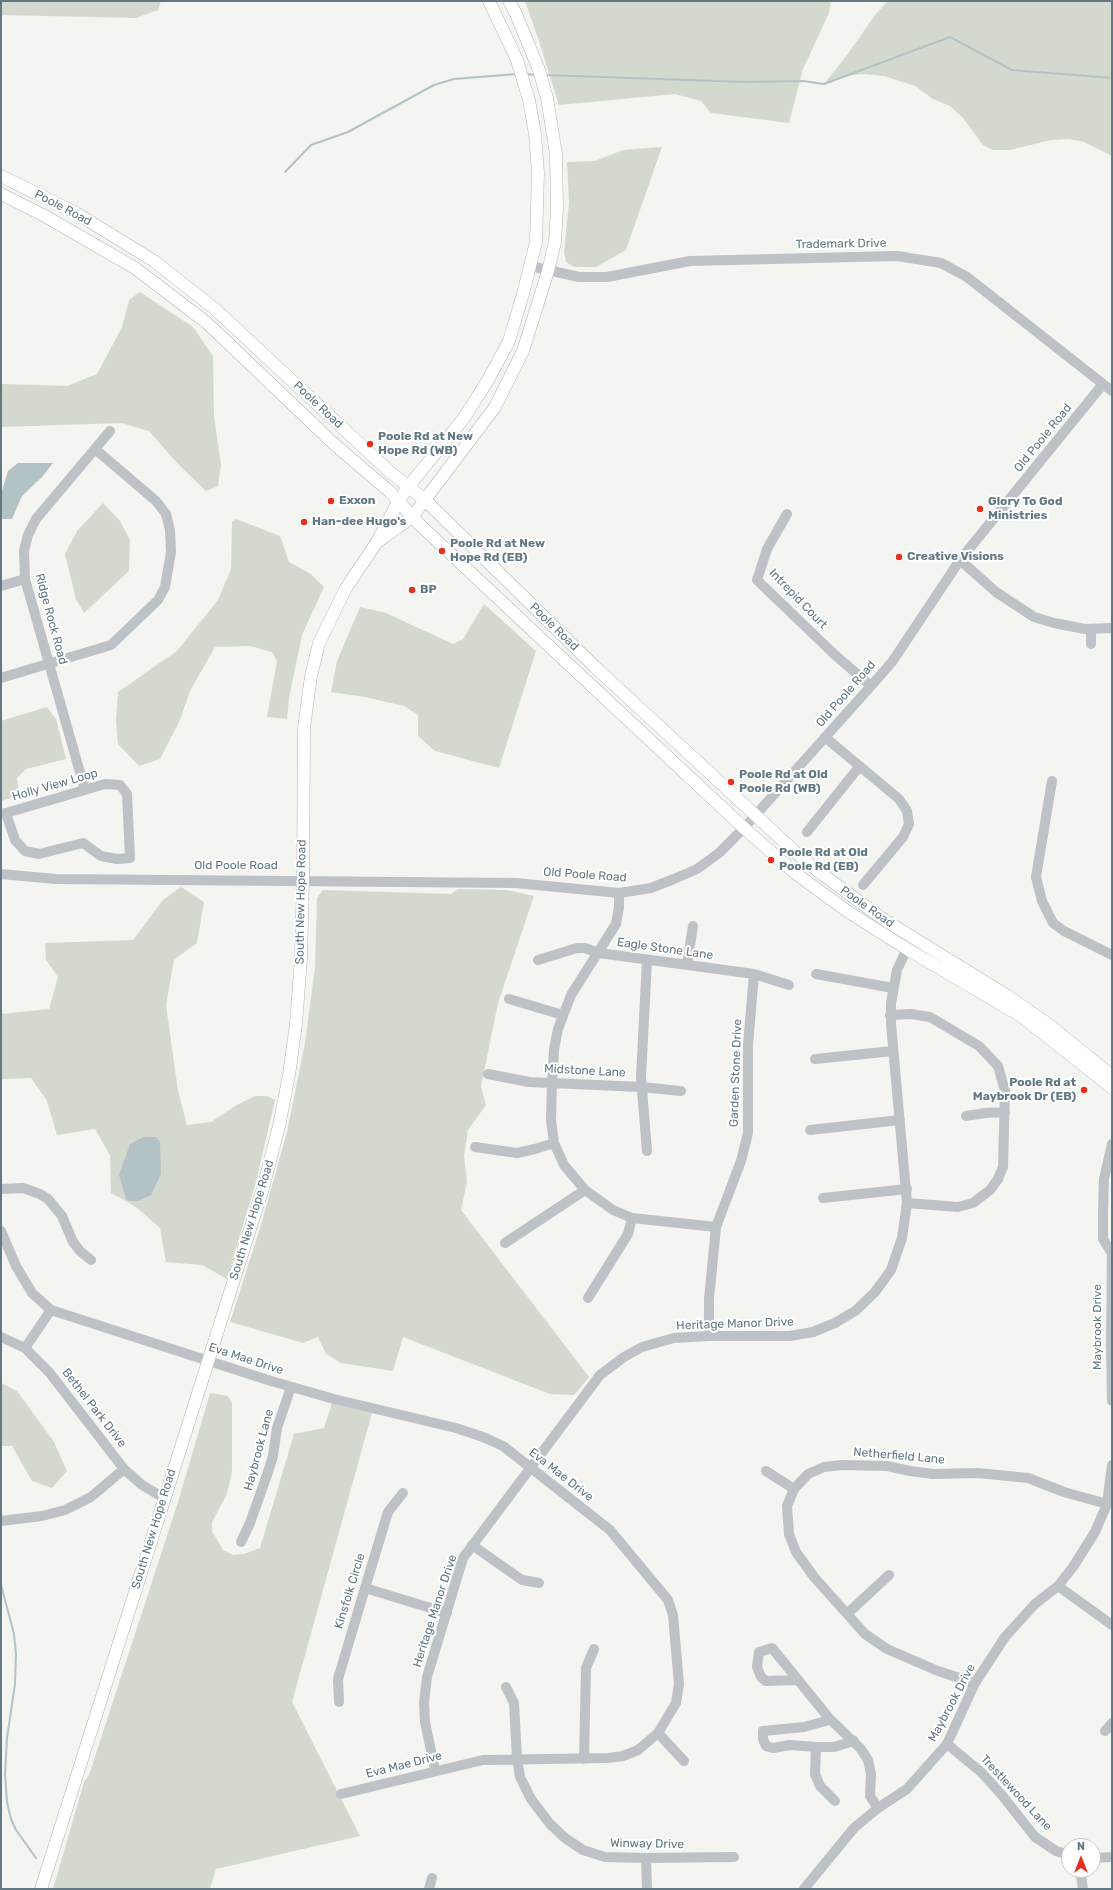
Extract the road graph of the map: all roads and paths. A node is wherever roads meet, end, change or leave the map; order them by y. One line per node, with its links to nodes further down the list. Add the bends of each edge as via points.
1 (489, 1): 5 (main road, South New Hope Road, via 517,60 529,100 535,134 538,206 536,242)
2 (509, 1): 6 (main road, South New Hope Road, via 539,70 547,98 557,156 555,242)
3 (1, 176): 7 (main road, Poole Road, via 76,213 154,261)
4 (1, 194): 8 (main road, Poole Road, via 135,268)
5 (530, 266): 6 (street, Trademark Drive); 13 (main road, South New Hope Road, via 508,341 488,380 464,418)
6 (548, 271): 9 (street, Trademark Drive, via 579,277 607,277 690,260 889,256 941,263 967,277); 14 (main road, South New Hope Road, via 523,351 495,407)
7 (215, 310): 8 (main road); 13 (main road, Poole Road)
8 (207, 323): 15 (main road, Poole Road)
9 (1103, 384): 10 (street, Trademark Drive); 19 (street, Old Poole Road)
10 (1112, 391)
11 (110, 431): 12 (street, Ridge Rock Road)
12 (95, 449): 20 (street, Ridge Rock Road, via 36,519 28,535 24,552); 25 (street, via 156,501 166,514 171,552 166,587 158,600 111,645)
13 (408, 487): 14 (main road, Poole Road); 15 (main road, South New Hope Road)
14 (425, 500): 17 (main road, South New Hope Road); 33 (main road, Poole Road, via 594,666)
15 (398, 502): 17 (main road, Poole Road); 18 (main road, South New Hope Road)
16 (787, 514): 27 (street, Intrepid Court, via 767,549 757,580)
17 (412, 517): 18 (main road, South New Hope Road); 34 (main road, Poole Road)
18 (377, 542): 37 (main road, South New Hope Road, via 346,588 319,642 311,676 304,736)
19 (960, 560): 23 (street, via 996,592 1034,617); 27 (street, Old Poole Road, via 904,645)
20 (25, 579): 21 (street); 25 (street, Ridge Rock Road)
21 (1, 586)
22 (1112, 628): 23 (street)
23 (1091, 629): 24 (street)
24 (1091, 644)
25 (49, 664): 26 (street); 31 (street, Ridge Rock Road)
26 (1, 678)
27 (871, 686): 28 (street, Old Poole Road)
28 (826, 738): 29 (street); 33 (street, Old Poole Road)
29 (859, 767): 35 (street); 38 (street, via 899,799 907,811 909,824 903,837)
30 (1052, 781): 43 (street, via 1037,864 1036,877 1042,901 1053,923)
31 (84, 790): 32 (street, Holly View Loop); 32 (street, Holly View Loop, via 106,784 120,785 127,794 130,858 101,856 83,843 40,854 25,851 15,840)
32 (3, 814)
33 (756, 815): 34 (street, Old Poole Road); 41 (main road, Poole Road, via 819,872)
34 (744, 828): 39 (street, Old Poole Road, via 719,853 698,869 651,888); 41 (main road, Poole Road, via 795,873 847,911)
35 (807, 832)
36 (1, 874): 37 (street, Old Poole Road, via 56,879)
37 (303, 880): 39 (street, Old Poole Road, via 516,883); 86 (main road, South New Hope Road, via 300,965 289,1075 264,1188)
38 (863, 885)
39 (619, 893): 42 (street, via 616,924)
40 (693, 926): 46 (street)
41 (910, 943): 50 (street, Heritage Manor Drive, via 901,958); 57 (main road, Poole Road, via 1006,995 1048,1024); 60 (main road, Poole Road, via 1021,1016)
42 (599, 953): 44 (street, Eagle Stone Lane, via 577,948); 45 (street, Eagle Stone Lane); 52 (street, via 572,995)
43 (1112, 955)
44 (538, 960)
45 (647, 960): 46 (street, Eagle Stone Lane); 59 (street)
46 (687, 965): 47 (street, Eagle Stone Lane)
47 (754, 974): 49 (street, Eagle Stone Lane); 76 (street, Garden Stone Drive, via 748,1045 748,1132 741,1161)
48 (816, 974): 50 (street)
49 (789, 984)
50 (892, 988): 53 (street, Heritage Manor Drive)
51 (509, 999): 52 (street)
52 (564, 1015): 58 (street, via 554,1050)
53 (890, 1015): 54 (street, Heritage Manor Drive); 62 (street, via 922,1015 937,1019 985,1051 998,1066 1004,1082)
54 (894, 1051): 55 (street); 64 (street, Heritage Manor Drive)
55 (815, 1059)
56 (488, 1074): 58 (street, Midstone Lane, via 530,1082)
57 (1112, 1076)
58 (552, 1083): 59 (street, Midstone Lane); 66 (street, via 551,1120)
59 (641, 1087): 61 (street, Midstone Lane); 69 (street)
60 (1112, 1088)
61 (681, 1091)
62 (1005, 1112): 63 (street); 74 (street, via 1003,1167 998,1180 986,1195 973,1203 958,1207)
63 (966, 1116)
64 (900, 1120): 65 (street); 71 (street, Heritage Manor Drive)
65 (810, 1130)
66 (554, 1143): 68 (street, via 517,1152); 72 (street, via 564,1166)
67 (1112, 1144): 79 (street, Maybrook Drive, via 1104,1180 1103,1219 1103,1239)
68 (474, 1147)
69 (648, 1151)
70 (1, 1189): 80 (street, via 23,1188 48,1199 62,1216 73,1242)
71 (907, 1189): 73 (street); 74 (street, Heritage Manor Drive)
72 (585, 1190): 75 (street, via 613,1210); 78 (street)
73 (823, 1198)
74 (907, 1203): 83 (street, Heritage Manor Drive, via 904,1231 895,1260 875,1292 855,1311 835,1323 801,1335)
75 (632, 1218): 76 (street); 81 (street, via 628,1234)
76 (716, 1227): 83 (street, Garden Stone Drive, via 709,1299)
77 (1, 1231): 82 (street, Eva Mae Drive, via 32,1294)
78 (505, 1243)
79 (1112, 1251): 88 (street, Maybrook Drive)
80 (91, 1260)
81 (588, 1298)
82 (51, 1310): 85 (street); 86 (street, Eva Mae Drive)
83 (709, 1336): 90 (street, Heritage Manor Drive, via 674,1338 651,1344 611,1366 591,1386)
84 (1, 1337): 85 (street, Bethel Park Drive)
85 (25, 1348): 91 (street, Bethel Park Drive, via 49,1372)
86 (208, 1360): 87 (street, Eva Mae Drive); 95 (main road, South New Hope Road)
87 (291, 1387): 90 (street, Eva Mae Drive, via 483,1437 503,1446); 98 (street, Haybrook Lane, via 277,1428 273,1456 264,1484)
88 (1112, 1401)
89 (1112, 1465): 96 (street, Maybrook Drive)
90 (531, 1468): 99 (street, Heritage Manor Drive); 113 (street, Eva Mae Drive, via 610,1530 668,1600 673,1615 680,1684 676,1703)
91 (124, 1469): 95 (street, Bethel Park Drive, via 142,1485); 97 (street, via 91,1497 65,1510)
92 (766, 1471): 93 (street)
93 (794, 1489): 96 (street, Netherfield Lane, via 808,1474 824,1467 887,1466 933,1474 978,1473 1028,1478 1064,1492); 105 (street, Netherfield Lane, via 788,1506 789,1534 796,1552 814,1577)
94 (403, 1493): 103 (street, Kinsfolk Circle, via 388,1512)
95 (164, 1498): 131 (main road, South New Hope Road)
96 (1107, 1504): 102 (street, Maybrook Drive, via 1095,1532)
97 (1, 1522)
98 (241, 1542)
99 (472, 1545): 101 (street, via 522,1580); 104 (street, Heritage Manor Drive, via 463,1558)
100 (889, 1575): 105 (street)
101 (539, 1583)
102 (1058, 1586): 106 (street); 109 (street, Maybrook Drive, via 1035,1604 1005,1637)
103 (365, 1588): 104 (street); 111 (street, Kinsfolk Circle, via 338,1679)
104 (447, 1613): 120 (street, Heritage Manor Drive, via 427,1678 424,1702 425,1722)
105 (848, 1613): 109 (street, Netherfield Lane, via 865,1634 887,1649 938,1671)
106 (1112, 1626)
107 (594, 1649): 118 (street, via 586,1668)
108 (796, 1680): 112 (street)
109 (975, 1683): 115 (street, Maybrook Drive)
110 (506, 1687): 117 (street, Winway Drive, via 514,1703)
111 (339, 1702)
112 (829, 1718): 114 (street); 116 (street, via 804,1727 764,1731 763,1739 766,1746)
113 (658, 1733): 118 (street, Eva Mae Drive, via 642,1747 628,1754 613,1758); 119 (street)
114 (854, 1741): 116 (street); 123 (street, via 868,1760 871,1774 870,1796)
115 (947, 1744): 123 (street, Maybrook Drive, via 907,1789); 124 (street, Trestlewood Lane, via 981,1772 1002,1794 1035,1837)
116 (816, 1747): 122 (street, via 815,1774 820,1786)
117 (517, 1758): 118 (street, Eva Mae Drive); 120 (street, Eva Mae Drive, via 483,1760); 127 (street, Winway Drive, via 520,1777 531,1799 550,1824 565,1838 583,1850 605,1857)
118 (584, 1759)
119 (684, 1761)
120 (435, 1770): 121 (street, Eva Mae Drive)
121 (341, 1794)
122 (835, 1801)
123 (878, 1808): 134 (street, Maybrook Drive, via 854,1828)
124 (1061, 1853)
125 (734, 1857): 127 (street, Winway Drive)
126 (1112, 1857): 128 (street)
127 (646, 1858): 133 (street)
128 (1101, 1858)
129 (432, 1878): 132 (street)
130 (1081, 1878): 135 (street)
131 (41, 1889)
132 (429, 1889)
133 (647, 1889)
134 (804, 1889)
135 (1083, 1889)

